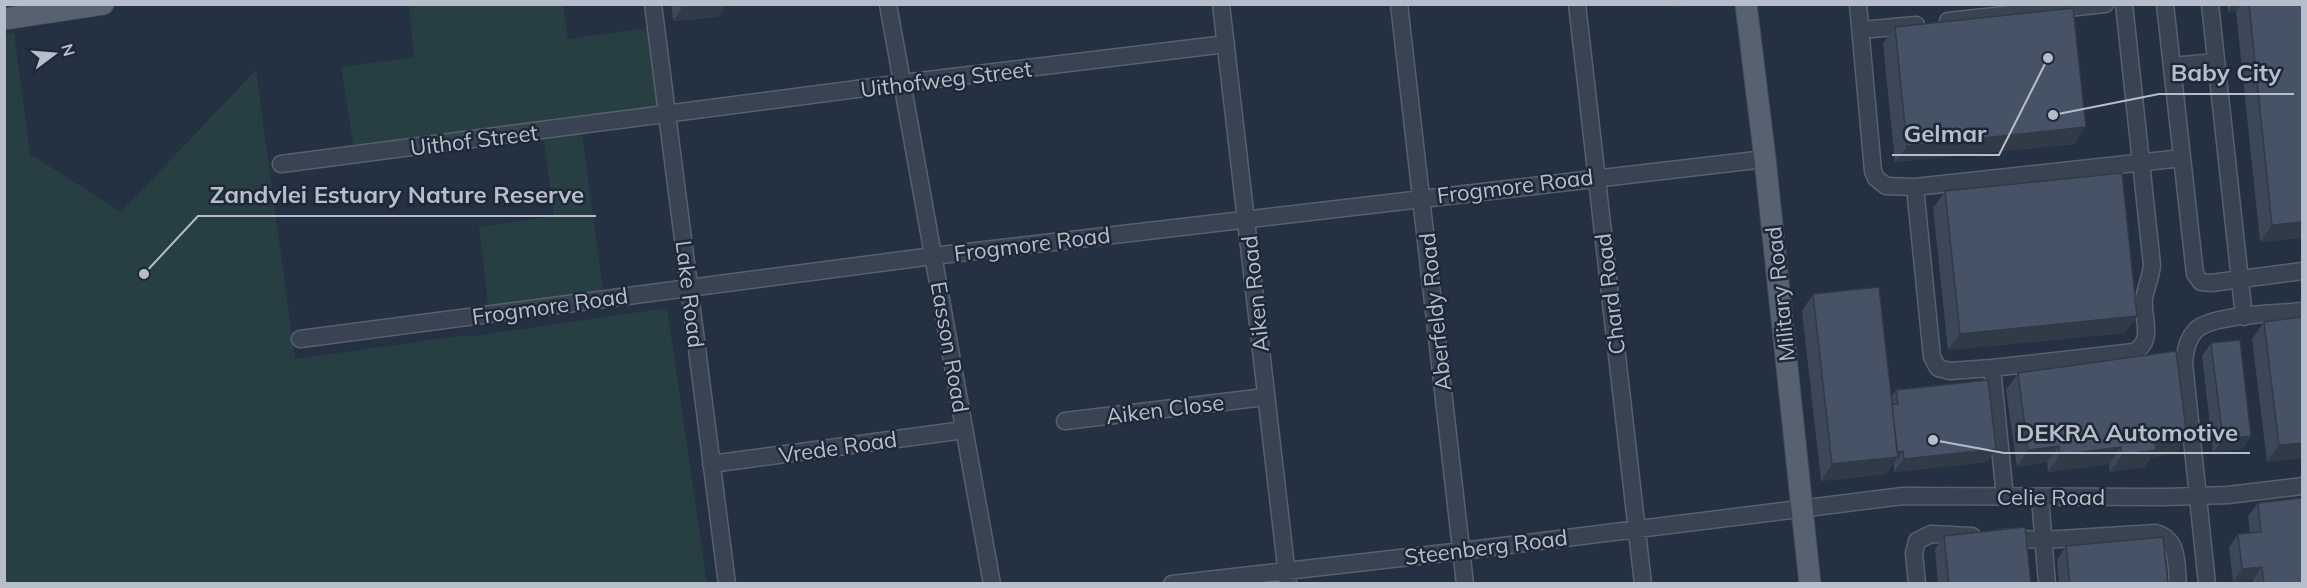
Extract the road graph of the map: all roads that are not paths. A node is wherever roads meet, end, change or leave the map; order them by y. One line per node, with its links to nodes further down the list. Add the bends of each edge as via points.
1 (103, 4): 13 (main road)
2 (652, 4): 19 (street, Lake Road)
3 (888, 4): 18 (street, Easson Road)
4 (1221, 4): 15 (street, Aiken Road)
5 (1399, 4): 26 (street, Aberfeldy Road)
6 (1577, 4): 24 (street, Chard Road)
7 (1746, 4): 21 (main road, Military Road)
8 (1858, 4): 14 (street)
9 (2105, 4): 14 (street)
10 (2124, 4): 22 (street)
11 (2165, 4): 17 (street)
12 (2210, 4): 16 (street)
13 (4, 19)
14 (1861, 30): 25 (street, via 1876,178 1886,186)
15 (1226, 44): 18 (street, Uithofweg Street); 27 (street, Aiken Road)
16 (2216, 62): 17 (street); 30 (street)
17 (2172, 66): 20 (street)
18 (903, 84): 19 (street, Uithofweg Street); 28 (street, Easson Road)
19 (668, 115): 23 (street, Uithof Street); 31 (street, Lake Road)
20 (2182, 158): 22 (street); 30 (street, via 2197,279 2206,283)
21 (1765, 159): 24 (street, Frogmore Road); 44 (main road, Military Road)
22 (2141, 162): 25 (street); 35 (street, via 2152,265 2145,298 2147,333 2143,346 2134,352)
23 (281, 164)
24 (1597, 177): 26 (street, Frogmore Road); 45 (street, Chard Road)
25 (1915, 187): 35 (street, via 1934,363 1945,370)
26 (1422, 197): 27 (street, Frogmore Road); 47 (street, Aberfeldy Road)
27 (1247, 219): 28 (street, Frogmore Road); 36 (street, Aiken Road)
28 (933, 256): 31 (street, Frogmore Road); 38 (street, Easson Road)
29 (2302, 271): 30 (street)
30 (2240, 280): 33 (street)
31 (690, 289): 34 (street, Frogmore Road); 39 (street, Lake Road)
32 (2302, 311): 33 (street)
33 (2244, 317): 41 (street, via 2222,319 2195,330 2184,354)
34 (300, 339)
35 (1992, 368): 42 (street)
36 (1265, 397): 37 (street, Aiken Close); 48 (street, Aiken Road)
37 (1065, 421)
38 (964, 430): 39 (street, Vrede Road); 50 (street, Easson Road)
39 (711, 464): 49 (street, Lake Road)
40 (2302, 486): 41 (street, Celie Road)
41 (2197, 496): 43 (street, Celie Road); 58 (street)
42 (2005, 497): 43 (street, Celie Road); 44 (street, Celie Road, via 1903,496)
43 (2040, 497): 46 (street)
44 (1800, 510): 45 (street, Steenberg Road); 54 (main road, Military Road)
45 (1637, 530): 47 (street, Steenberg Road); 53 (street, Chard Road)
46 (2043, 540): 55 (street, via 1931,534 1917,541 1914,549); 56 (street); 57 (street, via 2146,532 2165,535 2176,557)
47 (1462, 551): 48 (street, Steenberg Road); 52 (street, Aberfeldy Road)
48 (1287, 577): 51 (street, Steenberg Road)
49 (727, 584)
50 (992, 584)
51 (1172, 584)
52 (1465, 584)
53 (1643, 584)
54 (1810, 584)
55 (1917, 584)
56 (2047, 584)
57 (2178, 584)
58 (2207, 584)

